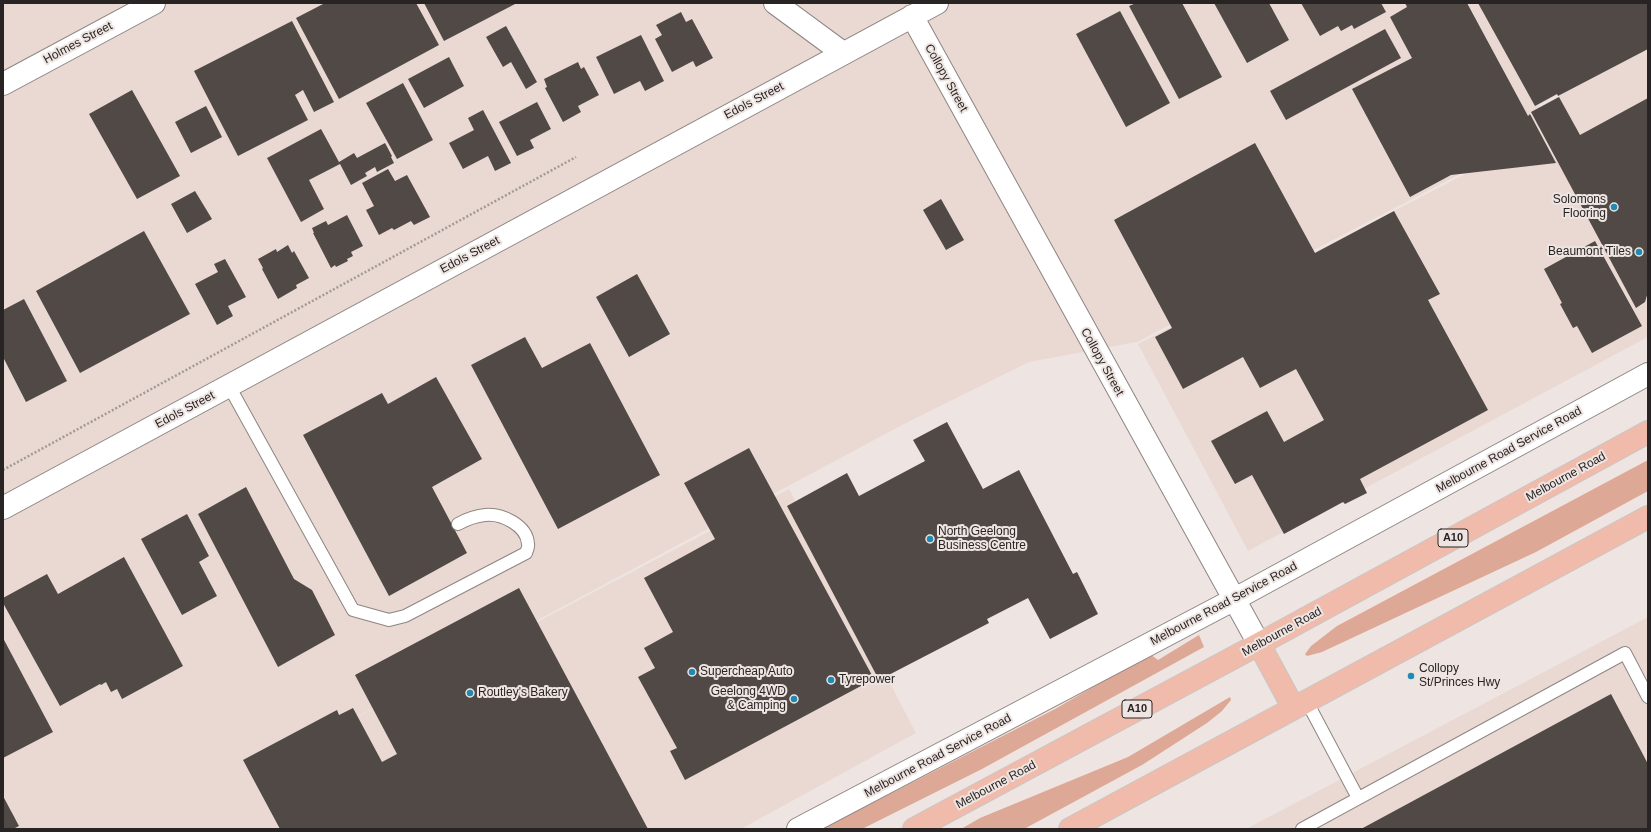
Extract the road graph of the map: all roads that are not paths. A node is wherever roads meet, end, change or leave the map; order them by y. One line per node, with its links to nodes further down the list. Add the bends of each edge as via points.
1 (154, 3): 6 (street, Holmes Street)
2 (776, 3): 5 (street)
3 (937, 3): 4 (street, Edols Street)
4 (912, 16): 5 (street, Edols Street); 13 (street, Collopy Street)
5 (843, 53): 8 (street, Edols Street)
6 (3, 84)
7 (1648, 374): 13 (street, Melbourne Road Service Road)
8 (229, 386): 10 (street, Edols Street); 12 (lane, via 353,610 389,620 405,616 526,553 529,544 524,532 502,517 485,514)
9 (1648, 432): 14 (highway, Melbourne Road / A10)
10 (3, 508)
11 (1648, 516): 16 (highway)
12 (458, 524)
13 (1233, 600): 14 (street, Collopy Street); 19 (street, Melbourne Road Service Road)
14 (1259, 644): 16 (highway, Collopy Street); 20 (highway, Melbourne Road / A10)
15 (1648, 697): 18 (lane, via 1625,653)
16 (1300, 704): 17 (highway); 18 (lane)
17 (1172, 773): 21 (highway); 22 (highway)
18 (1358, 798): 23 (lane)
19 (798, 829)
20 (914, 829)
21 (1070, 829)
22 (1099, 829)
23 (1302, 829)

